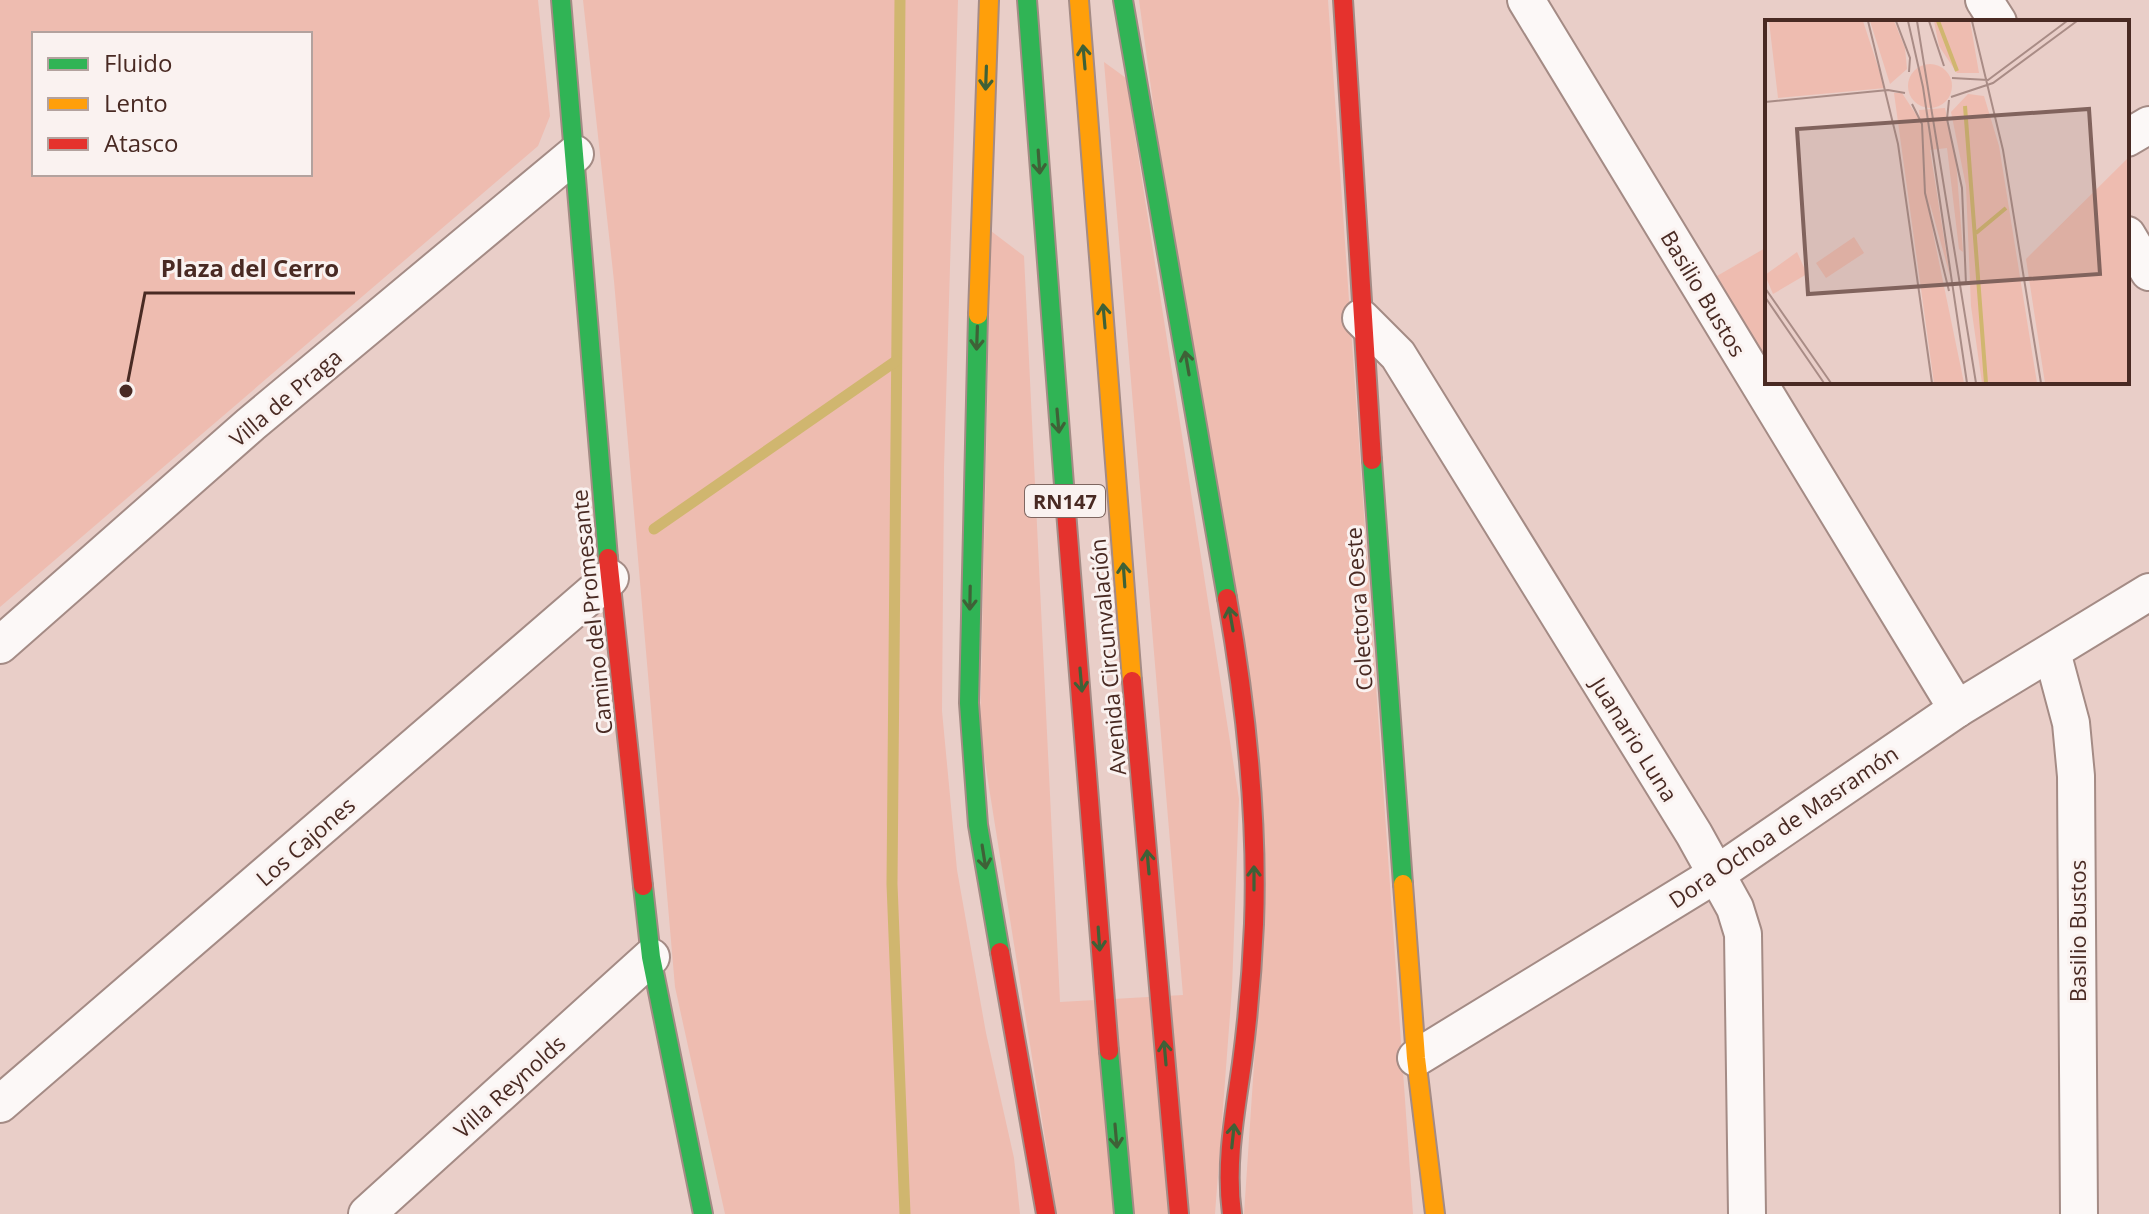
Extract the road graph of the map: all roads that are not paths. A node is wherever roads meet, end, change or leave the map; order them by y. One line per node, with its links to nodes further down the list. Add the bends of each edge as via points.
1 (561, 0): 12 (main road, Camino del Promesante)
2 (989, 0): 27 (main road, one-way to 27, via 969,703 978,825)
3 (1027, 0): 28 (main road, Avenida Circunvalación / RN147, one-way to 28)
4 (1079, 0): 29 (main road, Avenida Circunvalación / RN147, one-way to 4)
5 (1123, 0): 30 (main road, one-way to 5, via 1231,1152 1254,924 1254,818 1242,683)
6 (1526, 0): 20 (street, Basilio Bustos)
7 (1984, 0): 9 (street)
8 (1348, 3): 15 (main road, Colectora Oeste)
9 (1997, 20)
10 (2149, 125): 11 (street)
11 (2129, 137)
12 (575, 154): 16 (main road, Camino del Promesante); 18 (street, Villa de Praga, via 251,424)
13 (2129, 238): 14 (street)
14 (2149, 272)
15 (1361, 318): 21 (street, Juanario Luna, via 1398,355); 23 (main road, Colectora Oeste)
16 (610, 578): 22 (main road, Camino del Promesante); 24 (street, Los Cajones)
17 (2149, 592): 19 (street, Dora Ochoa de Masramón)
18 (0, 645)
19 (2052, 652): 20 (street, Dora Ochoa de Masramón); 33 (street, Basilio Bustos, via 2071,723 2076,776)
20 (1957, 709): 21 (street, Dora Ochoa de Masramón)
21 (1718, 873): 23 (street, Dora Ochoa de Masramón); 32 (street, Juanario Luna, via 1743,934)
22 (651, 957): 25 (street, Villa Reynolds); 26 (main road, Camino del Promesante)
23 (1416, 1058): 31 (main road, Colectora Oeste)
24 (0, 1104)
25 (367, 1214)
26 (703, 1214)
27 (1046, 1214)
28 (1124, 1214)
29 (1179, 1214)
30 (1232, 1214)
31 (1435, 1214)
32 (1747, 1214)
33 (2079, 1214)

